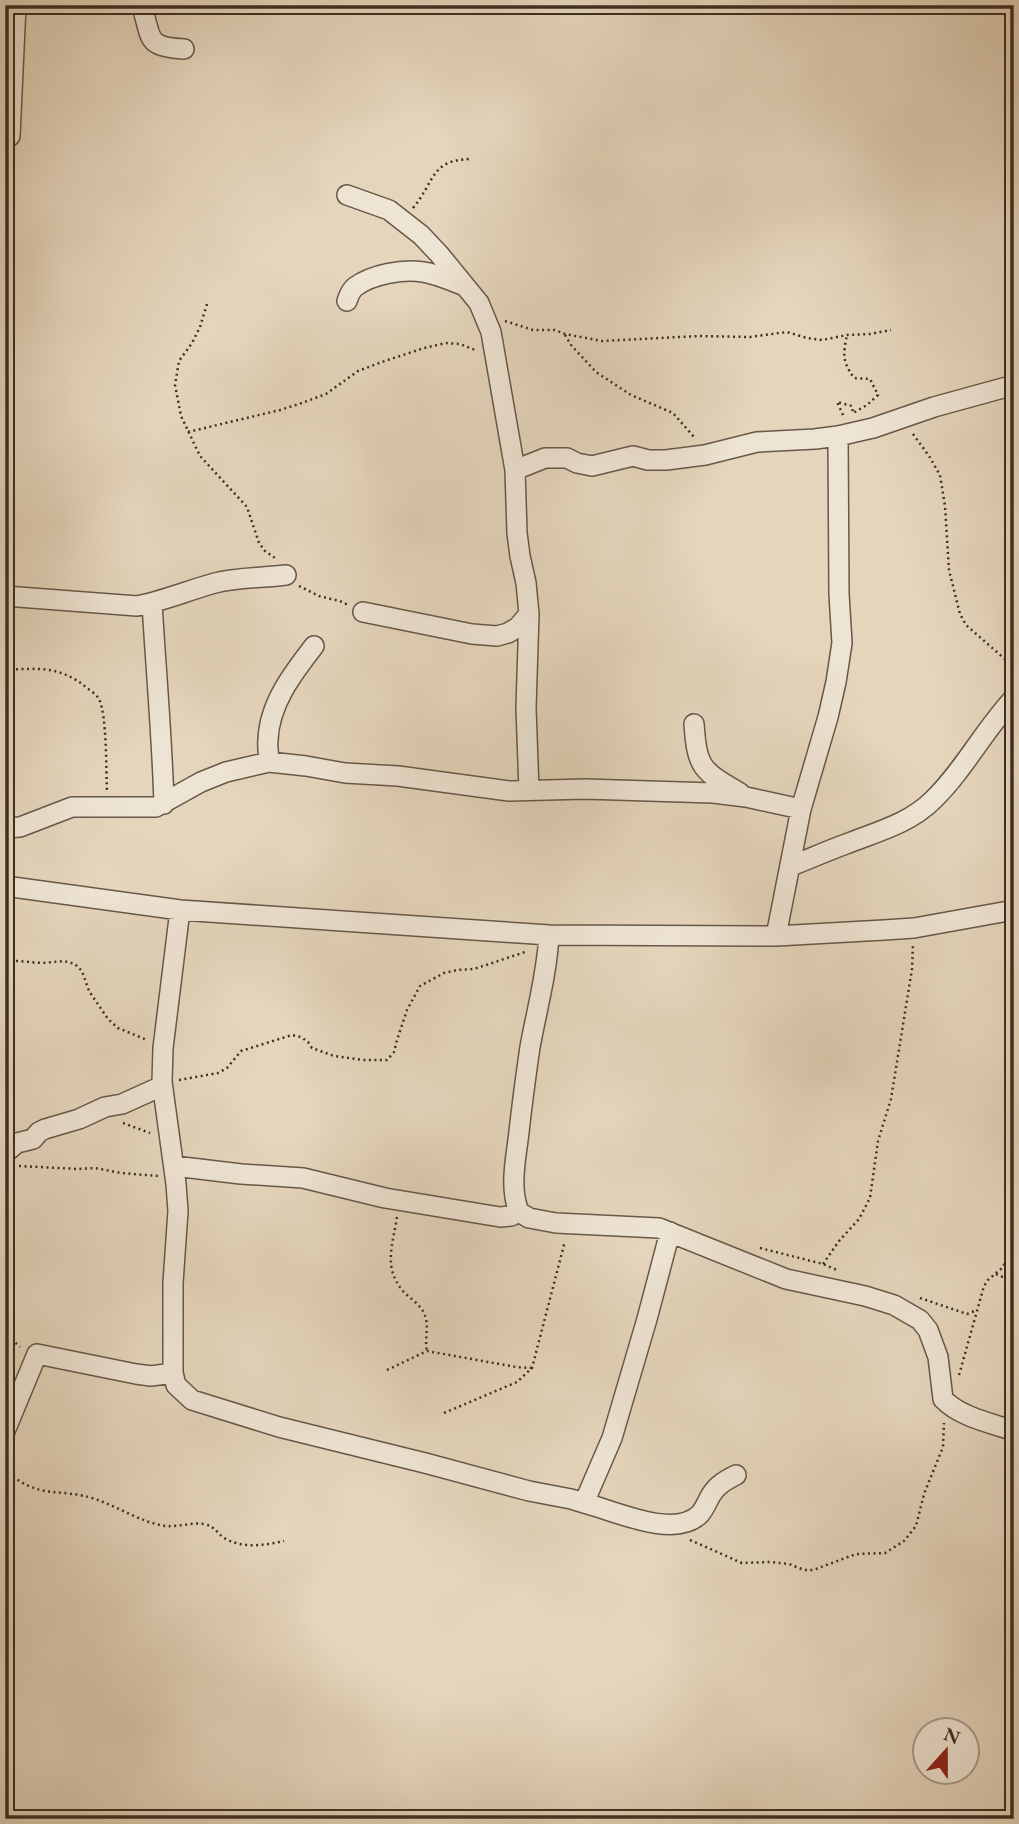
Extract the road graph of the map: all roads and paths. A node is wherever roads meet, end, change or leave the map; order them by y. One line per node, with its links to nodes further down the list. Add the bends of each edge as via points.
1 (16, 5): 4 (street)
2 (141, 5): 3 (street, via 157,44)
3 (184, 49)
4 (10, 136)
5 (470, 159): 7 (path, via 455,159 442,167)
6 (347, 195): 7 (street)
7 (402, 219): 8 (street)
8 (465, 286): 9 (street, via 407,271 356,286); 11 (street)
9 (347, 301)
10 (207, 304): 18 (path, via 192,344 179,361 176,385)
11 (485, 315): 13 (path, via 533,330); 15 (street)
12 (891, 330): 14 (path)
13 (565, 334): 14 (path, via 602,341 787,332 822,340); 20 (path, via 582,359 610,382 673,413)
14 (847, 335): 19 (path, via 847,368 854,378 870,379 878,395 853,413 852,406 837,402)
15 (494, 349): 18 (path, via 481,352 446,343 425,348 358,371 326,394 280,411); 21 (street)
16 (1014, 385): 17 (street)
17 (904, 417): 19 (street); 28 (path, via 940,475 949,570 960,614 966,625)
18 (188, 432): 22 (path, via 206,464 247,507 258,544 281,564)
19 (845, 435): 20 (street, via 757,442); 37 (street, via 839,594 842,643 828,717)
20 (705, 454): 21 (street, via 666,460 633,456 592,466 567,458 545,458)
21 (515, 470): 26 (street, via 517,533)
22 (286, 575): 24 (street, via 219,582); 25 (path, via 319,596)
23 (5, 596): 24 (street, via 137,606)
24 (152, 603): 35 (street)
25 (363, 612): 26 (street, via 497,636 518,628)
26 (529, 614): 33 (street)
27 (314, 646): 32 (street, via 279,698 269,727)
28 (1014, 667)
29 (5, 670): 36 (path, via 52,670 75,677 99,699)
30 (1014, 698): 39 (street, via 947,785 918,813)
31 (694, 724): 34 (street, via 703,767)
32 (270, 762): 33 (street); 35 (street, via 226,772)
33 (529, 790): 34 (street, via 671,791)
34 (746, 797): 37 (street)
35 (164, 804): 36 (street)
36 (108, 806): 38 (street, via 72,807 20,827)
37 (801, 809): 39 (street)
38 (5, 828)
39 (790, 866): 44 (street)
40 (5, 886): 41 (street)
41 (180, 910): 45 (street); 47 (street)
42 (1014, 910): 43 (street)
43 (914, 928): 44 (street); 58 (path, via 900,1045 891,1099 877,1140 870,1198)
44 (776, 936): 45 (street)
45 (548, 941): 48 (path, via 474,969 444,973 420,986 387,1060 334,1056 292,1035 241,1051 218,1073); 54 (street, via 513,1187)
46 (5, 960): 47 (path, via 75,964 108,1019)
47 (163, 1048): 48 (street)
48 (162, 1084): 49 (street); 50 (street)
49 (98, 1111): 50 (path); 51 (street, via 17,1143)
50 (170, 1137): 52 (street)
51 (9, 1159): 52 (path, via 78,1170)
52 (174, 1172): 53 (street, via 303,1178); 66 (street, via 178,1211)
53 (400, 1200): 54 (street, via 500,1217); 62 (path, via 390,1268 423,1311)
54 (519, 1212): 55 (street, via 529,1218)
55 (569, 1224): 56 (street); 64 (path)
56 (670, 1232): 68 (street, via 786,1279 894,1305 920,1320 938,1357 943,1399); 74 (street, via 612,1438)
57 (1014, 1248): 59 (path)
58 (823, 1264)
59 (996, 1274): 60 (path); 67 (path, via 988,1280 976,1310)
60 (1014, 1282)
61 (5, 1325): 63 (path, via 13,1341)
62 (427, 1351): 64 (path); 65 (path)
63 (37, 1354): 66 (street, via 136,1374); 70 (street)
64 (532, 1368): 69 (path, via 517,1382)
65 (387, 1370)
66 (173, 1373): 74 (street, via 176,1385 191,1400 279,1427)
67 (959, 1374)
68 (951, 1406): 71 (street); 75 (path, via 943,1427 943,1447 916,1525 904,1541 885,1553 856,1554 813,1570 770,1562 742,1563 691,1540)
69 (444, 1413)
70 (5, 1431)
71 (1014, 1431)
72 (5, 1469): 76 (path, via 43,1492 94,1498 157,1524 206,1524 224,1538 259,1546)
73 (736, 1475): 75 (street, via 720,1484 698,1516 684,1524)
74 (584, 1503): 75 (street, via 639,1521)
75 (668, 1523)
76 (284, 1541)

